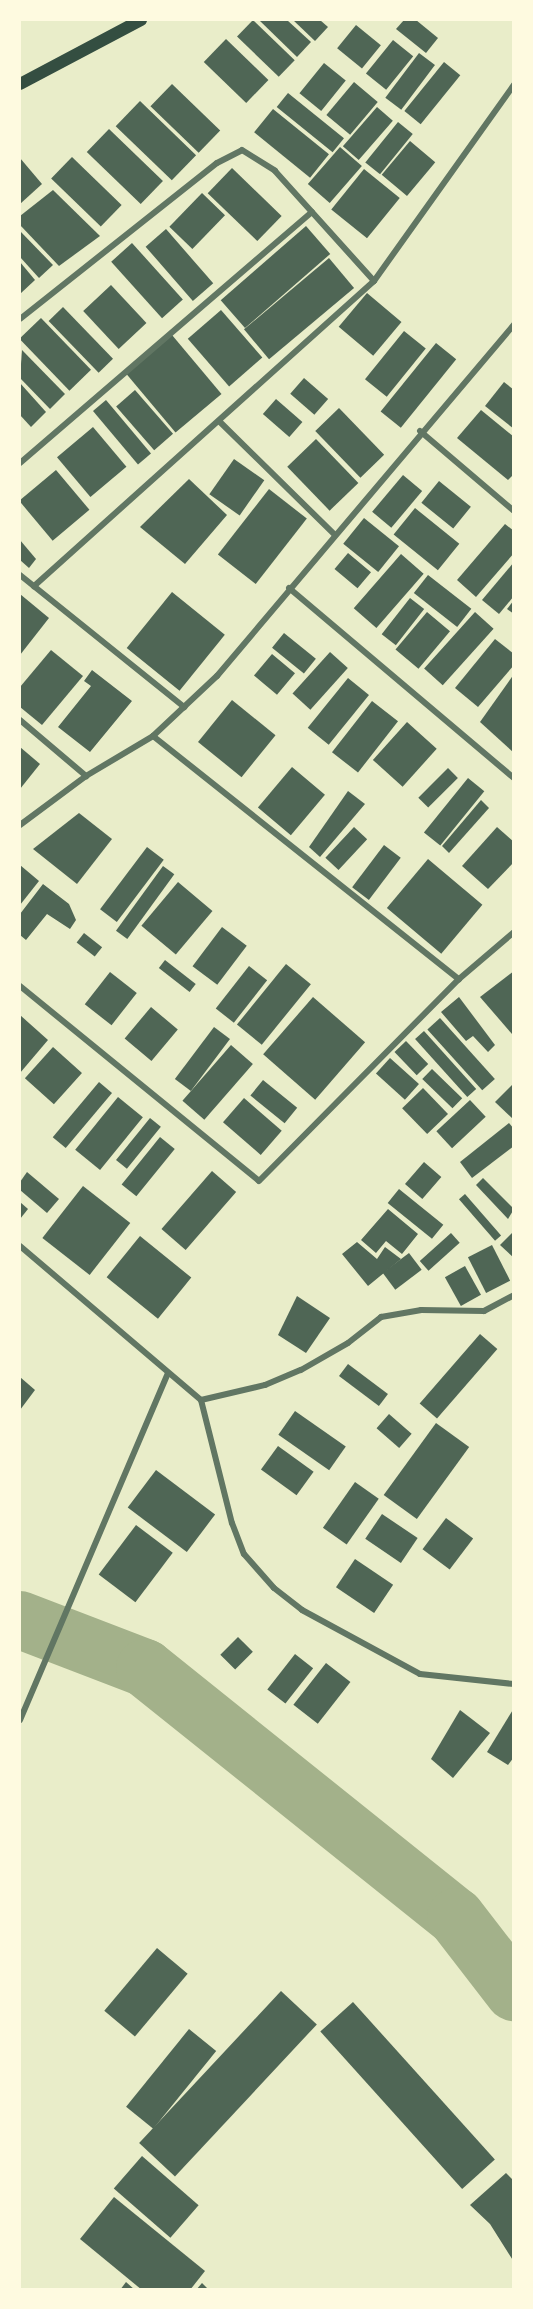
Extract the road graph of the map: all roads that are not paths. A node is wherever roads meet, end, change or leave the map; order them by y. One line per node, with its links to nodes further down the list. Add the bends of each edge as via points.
1 (141, 20): 2 (main road)
2 (20, 84)
3 (513, 84): 5 (street)
4 (312, 212): 5 (street); 6 (street, via 275,171 242,150 217,163); 10 (street)
5 (374, 281): 8 (street)
6 (20, 319)
7 (513, 324): 9 (street)
8 (220, 422): 12 (street); 14 (street)
9 (420, 431): 11 (street); 12 (street)
10 (20, 463)
11 (513, 511)
12 (334, 534): 15 (street)
13 (20, 575): 14 (street)
14 (34, 586): 16 (street)
15 (290, 588): 16 (street, via 217,675); 20 (street)
16 (184, 707): 18 (street)
17 (20, 720): 19 (street)
18 (153, 736): 19 (street); 23 (street)
19 (87, 776): 21 (street)
20 (513, 778)
21 (20, 825)
22 (513, 932): 23 (street)
23 (459, 979): 24 (street, via 258,1181)
24 (20, 986)
25 (20, 1246): 27 (street)
26 (513, 1295): 28 (street, via 484,1311 421,1310 381,1317 348,1343 301,1370 265,1384)
27 (168, 1373): 28 (street); 30 (street)
28 (201, 1400): 29 (street, via 240,1544 274,1588 302,1610 420,1674)
29 (513, 1684)
30 (20, 1720)

